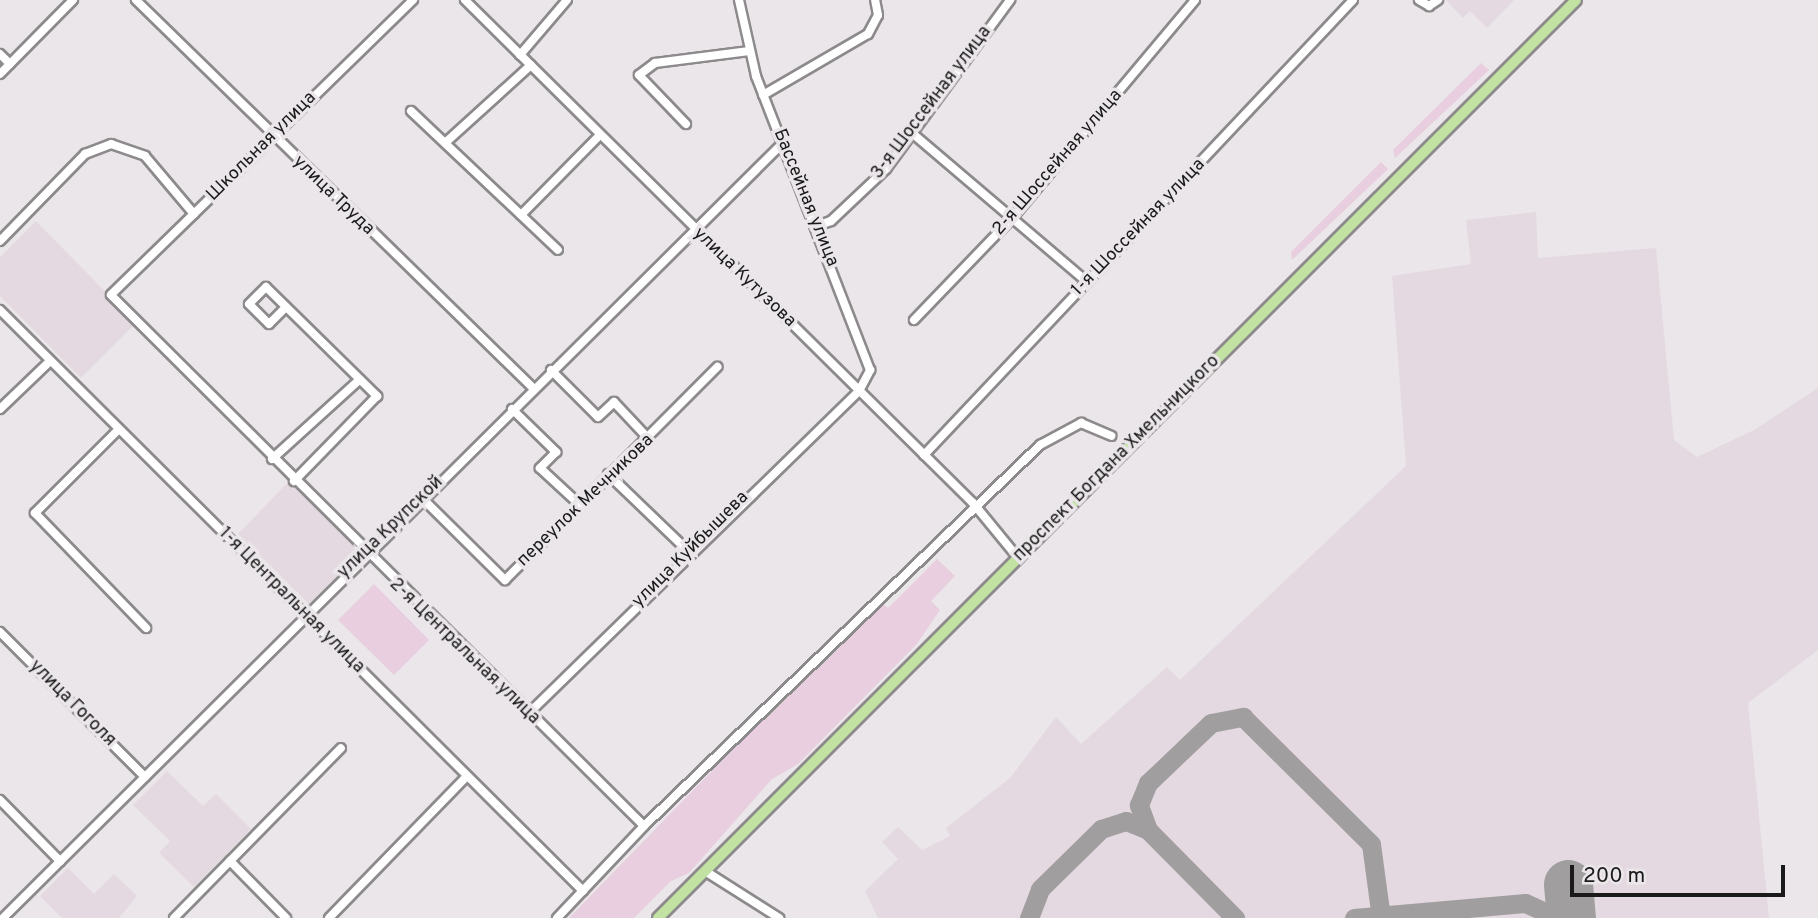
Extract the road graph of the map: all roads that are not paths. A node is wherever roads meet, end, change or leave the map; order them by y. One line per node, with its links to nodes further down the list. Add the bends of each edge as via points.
1 (74, 0): 17 (street)
2 (136, 0): 25 (street, улица Труда)
3 (413, 0): 25 (street, Школьная улица)
4 (465, 0): 16 (street, улица Кутузова)
5 (567, 0): 16 (street)
6 (739, 0): 14 (street, Бассейная улица)
7 (875, 0): 20 (street, via 878,15 868,34)
8 (1010, 0): 23 (street, 3-я Шоссейная улица)
9 (1195, 0): 30 (street, 2-я Шоссейная улица)
10 (1353, 0): 35 (street, 1-я Шоссейная улица)
11 (1419, 0): 12 (street, via 1429,6)
12 (1438, 0)
13 (1576, 0): 60 (main road, проспект Богдана Хмельницкого)
14 (749, 51): 20 (street, Бассейная улица); 22 (street, via 655,63 639,75)
15 (0, 54): 17 (street)
16 (520, 55): 18 (street, улица Кутузова)
17 (10, 64): 19 (street)
18 (531, 65): 24 (street, улица Кутузова); 26 (street)
19 (0, 74)
20 (763, 95): 27 (street, Бассейная улица)
21 (411, 110): 26 (street)
22 (686, 124)
23 (912, 133): 30 (street); 31 (street, 3-я Шоссейная улица, via 862,195)
24 (600, 135): 29 (street); 32 (street, улица Кутузова)
25 (271, 137): 28 (street, Школьная улица); 44 (street, улица Труда)
26 (445, 143): 29 (street)
27 (783, 143): 31 (street, Бассейная улица); 32 (street, улица Крупской)
28 (194, 214): 33 (street, via 145,156 111,144 86,154); 36 (street, Школьная улица)
29 (521, 215): 34 (street)
30 (1013, 217): 35 (street); 39 (street, 2-я Шоссейная улица)
31 (817, 226): 45 (street, Бассейная улица, via 868,353 870,370)
32 (693, 228): 42 (street, улица Крупской); 45 (street, улица Кутузова)
33 (0, 241)
34 (558, 250)
35 (1087, 282): 51 (street, 1-я Шоссейная улица)
36 (111, 295): 52 (street, 2-я Центральная улица)
37 (286, 307): 37 (street, via 266,287 249,304 269,324); 43 (street)
38 (0, 310): 40 (street, 1-я Центральная улица)
39 (914, 320)
40 (50, 361): 46 (street); 48 (street, 1-я Центральная улица)
41 (717, 367): 50 (street, переулок Мечникова)
42 (551, 370): 44 (street, улица Крупской); 50 (street, via 598,417 614,402)
43 (359, 380): 52 (street); 54 (street, via 377,396)
44 (533, 388): 47 (street, улица Крупской)
45 (859, 391): 51 (street, улица Кутузова); 58 (street, улица Куйбышева)
46 (0, 409)
47 (512, 409): 55 (street, улица Крупской); 57 (street, via 556,452 540,468)
48 (119, 429): 61 (street, 1-я Центральная улица); 62 (street, via 35,513)
49 (1111, 436): 56 (street, via 1092,424 1065,427 993,493)
50 (647, 437): 53 (street, переулок Мечникова)
51 (924, 455): 56 (street, улица Кутузова)
52 (272, 459): 54 (street, 2-я Центральная улица)
53 (608, 474): 57 (street, переулок Мечникова); 58 (street)
54 (294, 481): 59 (street, 2-я Центральная улица)
55 (422, 498): 57 (street, переулок Мечникова, via 505,580); 59 (street, улица Крупской)
56 (973, 503): 60 (street, улица Кутузова); 69 (street)
57 (580, 505)
58 (688, 552): 64 (street, улица Куйбышева)
59 (365, 554): 61 (street, улица Крупской); 64 (street, 2-я Центральная улица)
60 (1019, 559): 72 (main road, проспект Богдана Хмельницкого)
61 (304, 613): 66 (street, 1-я Центральная улица); 67 (street, улица Крупской)
62 (146, 628)
63 (0, 632): 67 (street, улица Гоголя)
64 (528, 714): 69 (street, 2-я Центральная улица)
65 (341, 747): 71 (street)
66 (467, 776): 73 (street, 1-я Центральная улица); 77 (street)
67 (145, 777): 70 (street, улица Крупской)
68 (0, 800): 70 (street)
69 (644, 826): 73 (street)
70 (60, 861): 74 (street, улица Крупской)
71 (230, 861): 75 (street); 76 (street)
72 (705, 871): 79 (main road, проспект Богдана Хмельницкого); 80 (street)
73 (583, 891): 78 (street)
74 (3, 918)
75 (174, 918)
76 (286, 918)
77 (329, 918)
78 (557, 918)
79 (658, 918)
80 (779, 918)

